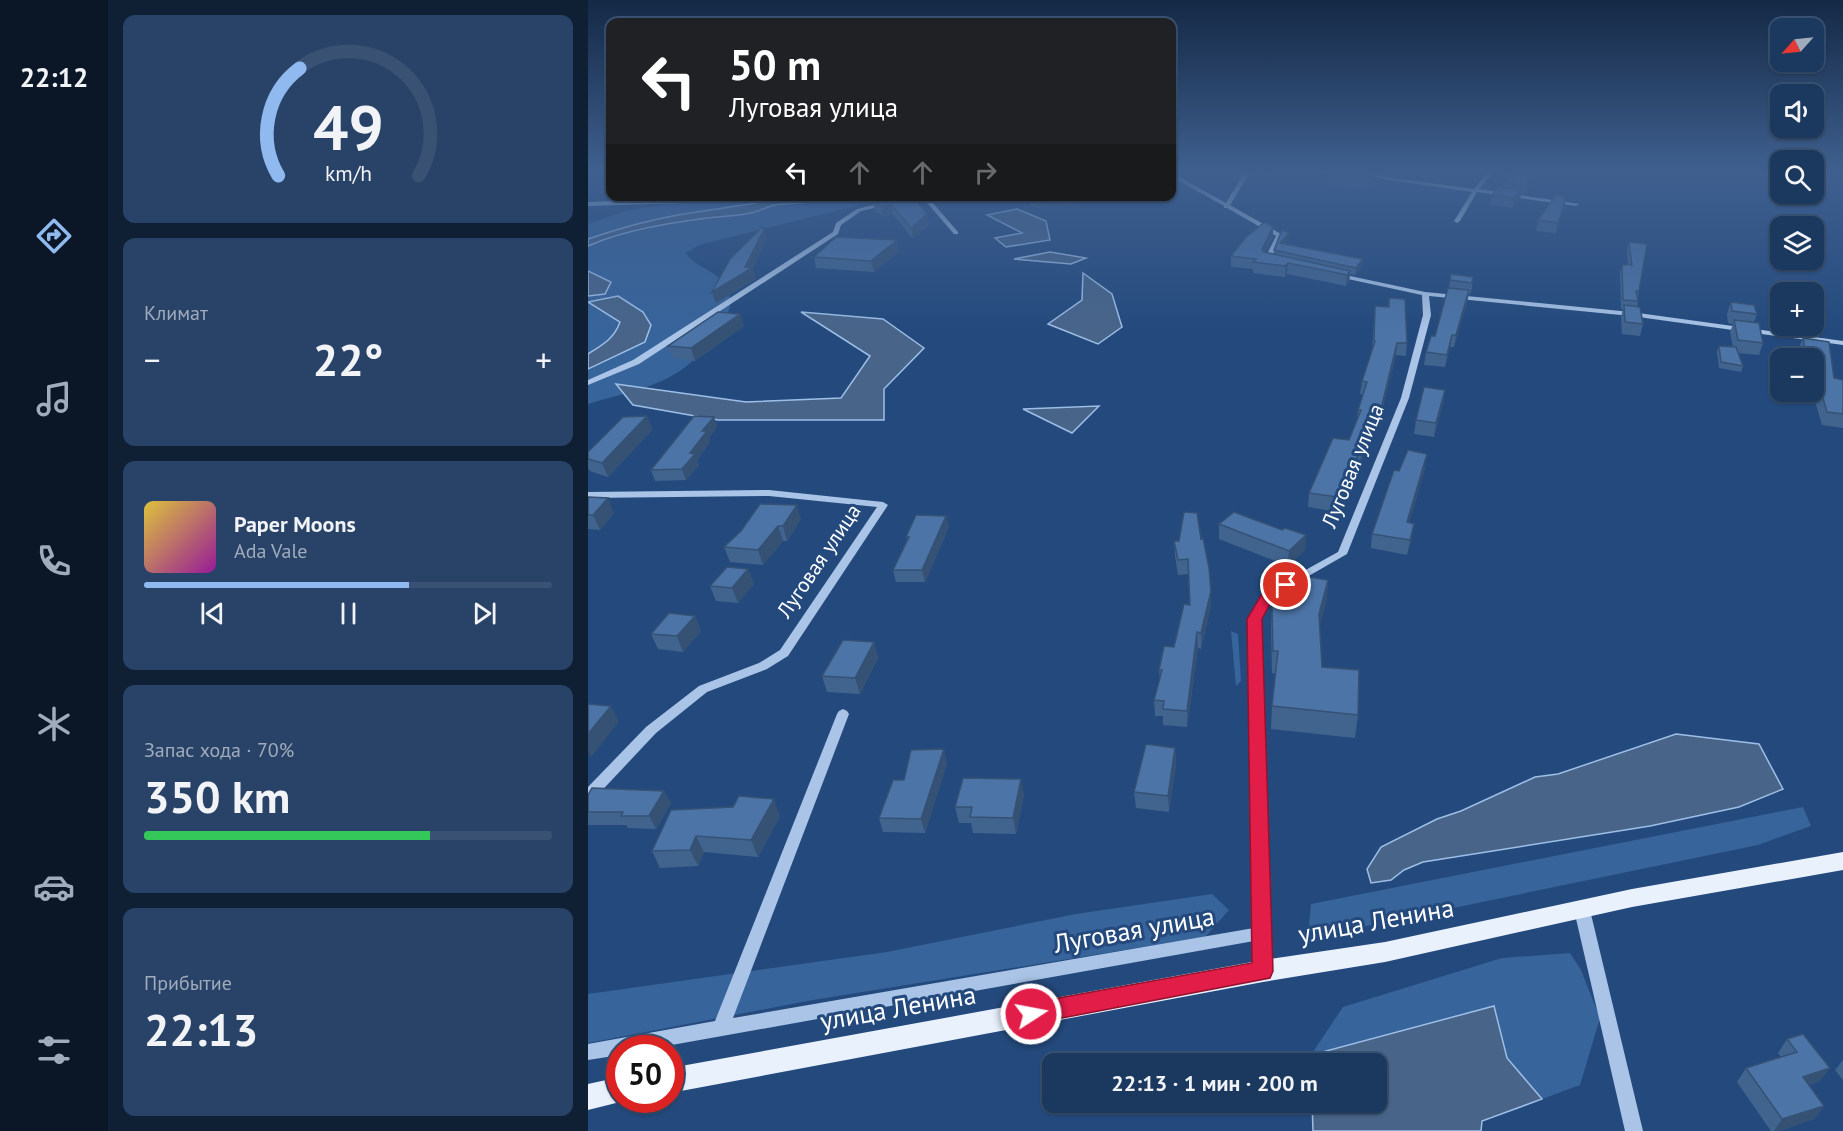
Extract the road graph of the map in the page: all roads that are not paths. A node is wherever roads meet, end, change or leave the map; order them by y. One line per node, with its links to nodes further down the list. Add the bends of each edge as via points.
1 (838, 226): 9 (street, via 836,233 636,362)
2 (949, 226): 4 (street)
3 (1262, 226): 5 (street, via 1279,235 1267,260)
4 (956, 234)
5 (1290, 265)
6 (1323, 273): 7 (street)
7 (1425, 294): 8 (street, via 1631,314); 15 (street, Луговая улица, via 1427,315 1405,398 1342,554 1268,595 1254,619)
8 (1843, 344)
9 (588, 383)
10 (588, 495): 12 (street, Луговая улица, via 769,493 883,505 784,653 763,666 703,689 651,730)
11 (843, 714): 17 (street)
12 (588, 796)
13 (1843, 861): 14 (main road, улица Ленина)
14 (1582, 910): 16 (main road, улица Ленина, via 1386,952); 22 (street)
15 (1263, 933): 16 (street, Луговая улица); 17 (street, Луговая улица)
16 (1263, 971): 19 (main road, улица Ленина)
17 (721, 1028): 18 (street, Луговая улица)
18 (588, 1052)
19 (684, 1078)
20 (606, 1093): 21 (main road)
21 (588, 1096)
22 (1634, 1131)

